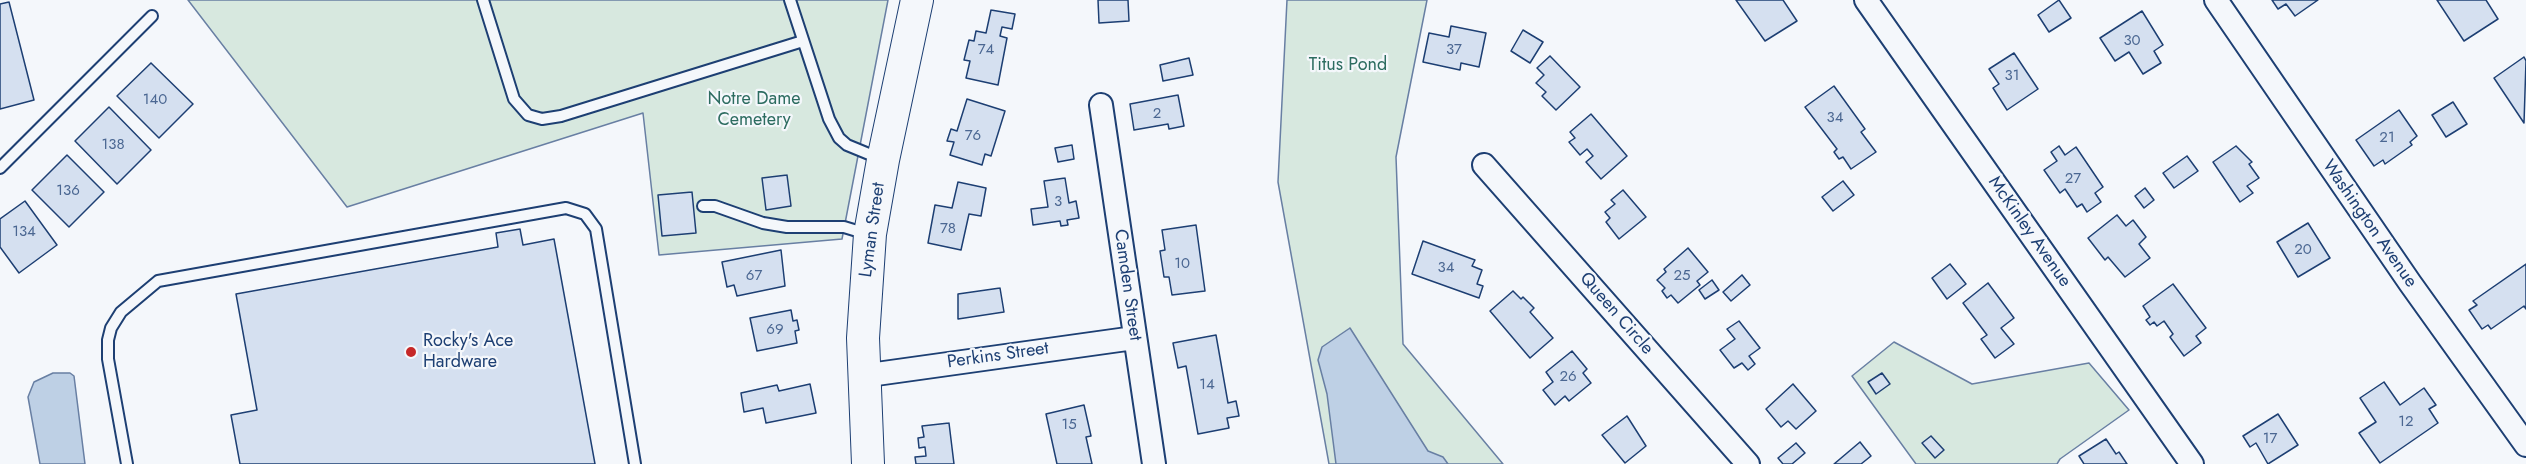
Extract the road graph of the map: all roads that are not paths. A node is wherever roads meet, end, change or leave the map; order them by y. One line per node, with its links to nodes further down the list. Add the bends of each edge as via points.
1 (483, 0): 7 (lane, via 514,99 528,115 542,119)
2 (790, 0): 7 (lane)
3 (917, 0): 9 (main road, Lyman Street)
4 (1866, 0): 22 (street, McKinley Avenue)
5 (2216, 0): 16 (street, Washington Avenue, via 2403,274)
6 (152, 16): 11 (lane)
7 (802, 41): 9 (lane, via 839,138)
8 (1101, 105): 14 (street, Camden Street)
9 (883, 160): 13 (main road, Lyman Street)
10 (1484, 165): 21 (street, Queen Circle)
11 (0, 168)
12 (703, 206): 13 (lane, via 763,223 844,227)
13 (870, 234): 15 (main road, Lyman Street)
14 (1134, 338): 15 (street, Perkins Street); 20 (street, Camden Street)
15 (862, 376): 19 (main road, Lyman Street)
16 (2526, 445)
17 (127, 464): 18 (lane, via 108,340 122,312 158,281 566,208 585,214 596,229)
18 (635, 464)
19 (868, 464)
20 (1154, 464)
21 (1748, 464)
22 (2192, 464)

